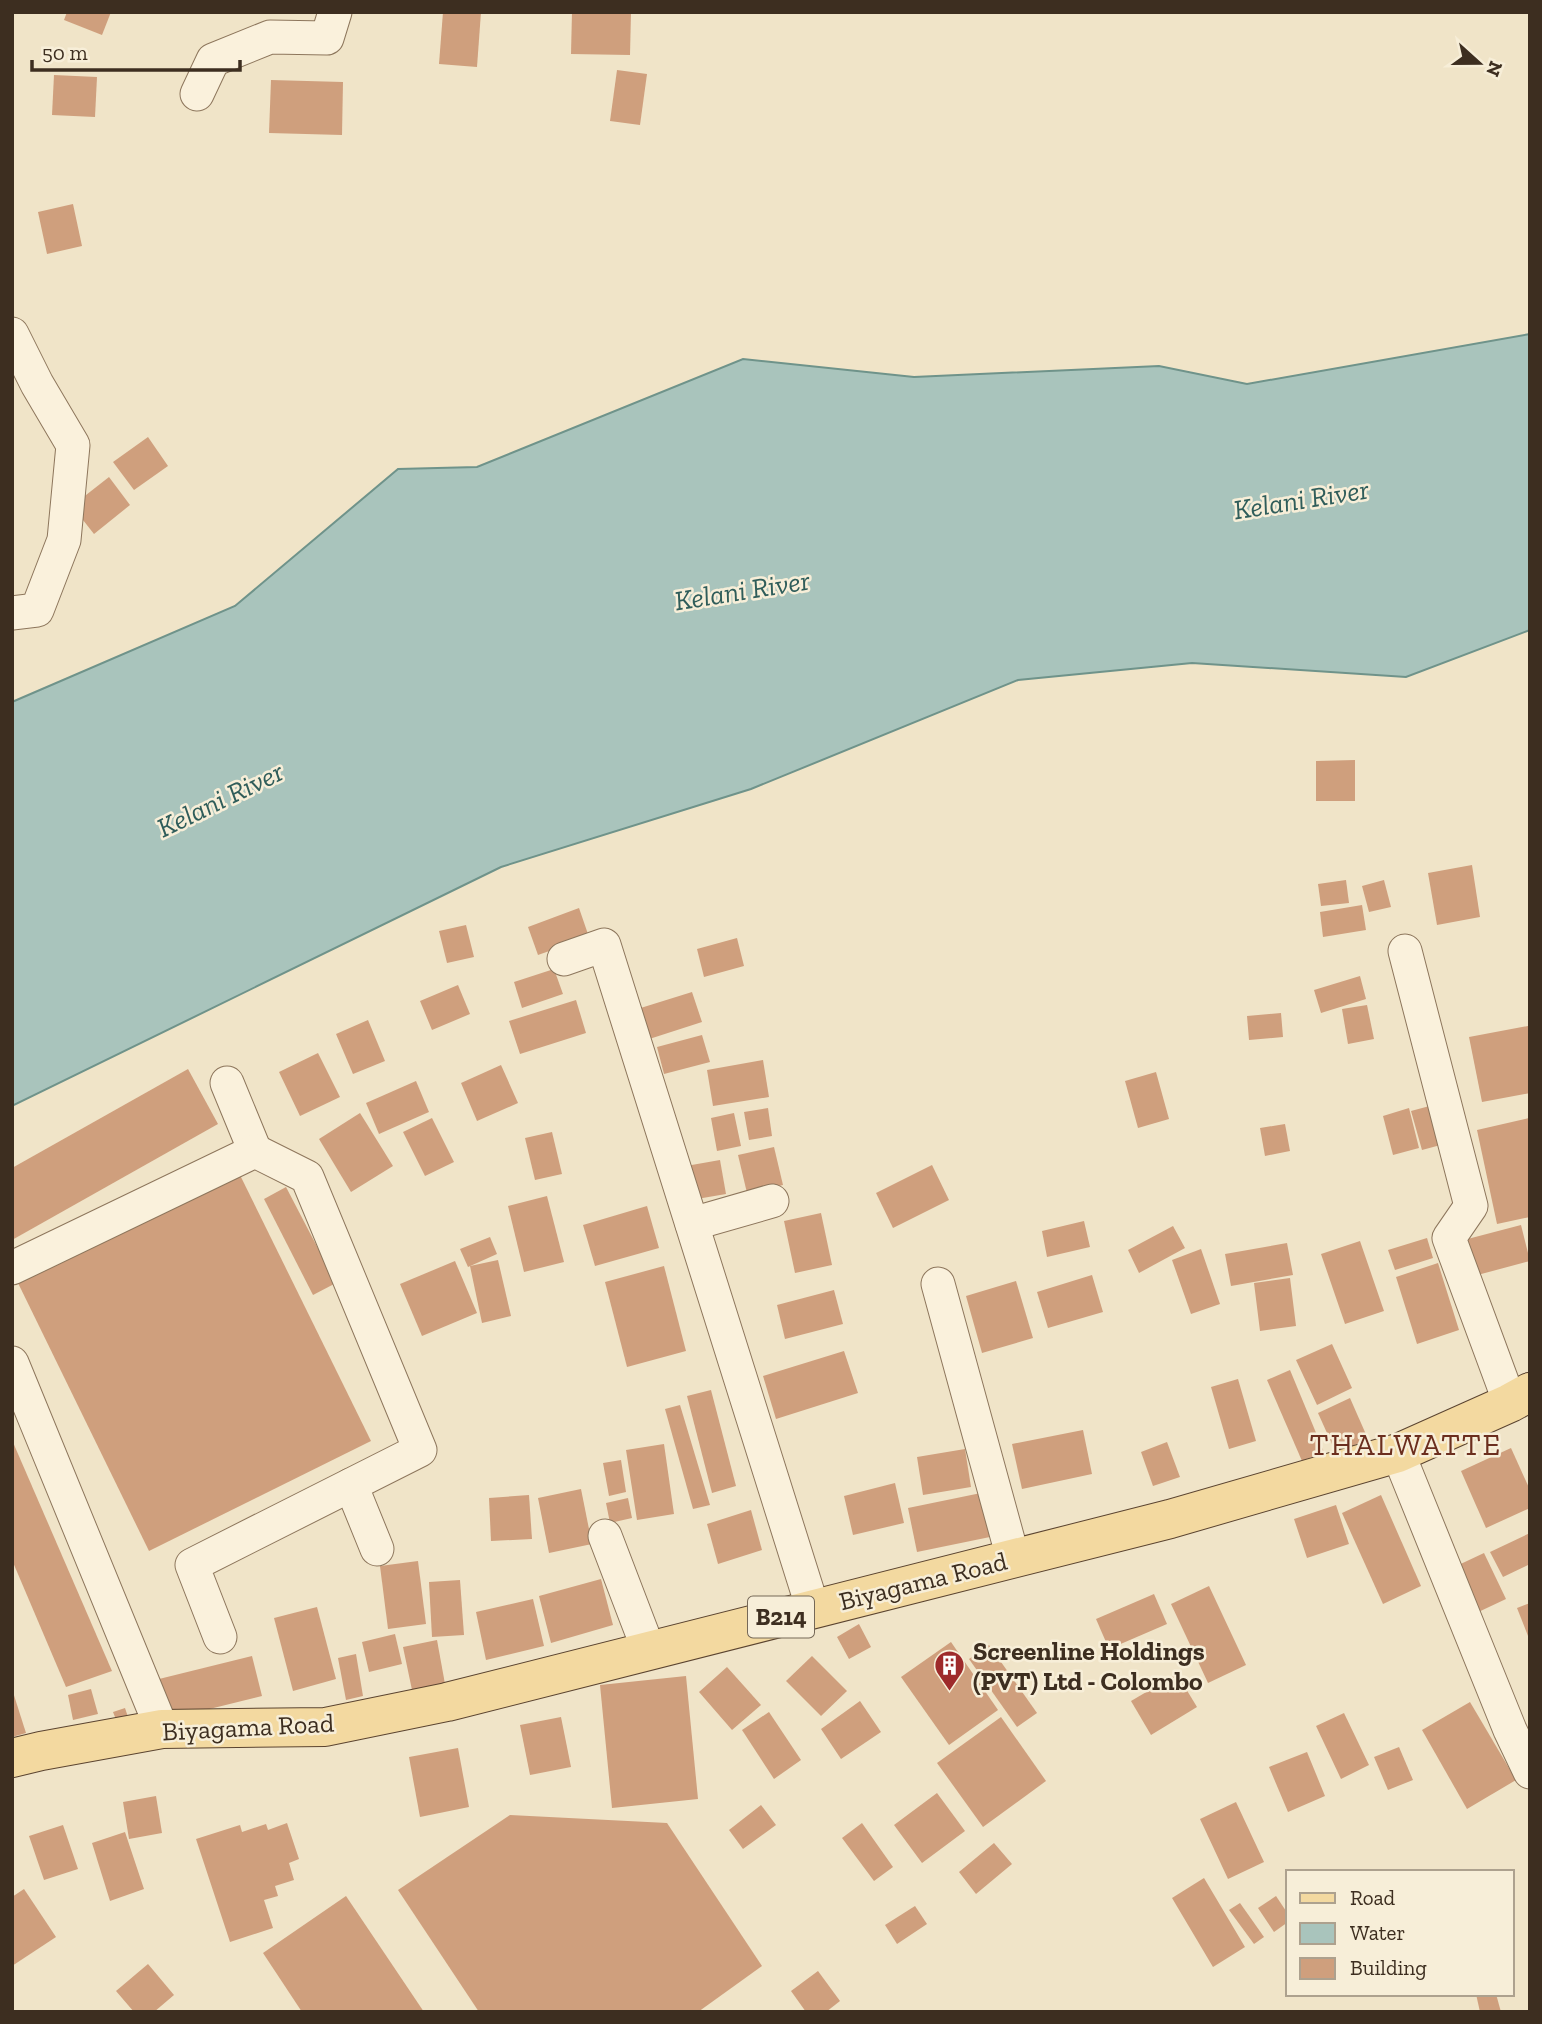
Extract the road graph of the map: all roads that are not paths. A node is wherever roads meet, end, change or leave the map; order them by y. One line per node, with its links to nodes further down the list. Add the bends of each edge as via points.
1 (335, 12): 2 (street, via 327,37 270,37 213,60)
2 (197, 94)
3 (12, 334): 4 (street, via 73,445 64,540 37,610)
4 (12, 613)
5 (1405, 951): 14 (street, via 1471,1206 1448,1238)
6 (564, 958): 10 (street, via 604,945)
7 (227, 1083): 8 (street)
8 (255, 1151): 11 (street); 16 (street, via 307,1177 420,1450)
9 (772, 1201): 10 (street)
10 (692, 1224): 20 (street)
11 (12, 1268)
12 (938, 1284): 19 (street)
13 (12, 1363): 23 (street)
14 (1520, 1397): 15 (main road, Biyagama Road / B214)
15 (1398, 1453): 19 (main road, Biyagama Road / B214, via 1170,1519); 25 (street)
16 (351, 1485): 18 (street); 21 (street, via 192,1566)
17 (605, 1536): 22 (street)
18 (377, 1549)
19 (1013, 1558): 20 (main road, Biyagama Road / B214)
20 (813, 1609): 22 (main road, Biyagama Road / B214)
21 (220, 1637)
22 (649, 1651): 23 (main road, Biyagama Road / B214, via 447,1702 325,1727)
23 (162, 1729): 24 (main road, Biyagama Road / B214)
24 (12, 1758)
25 (1530, 1772)

